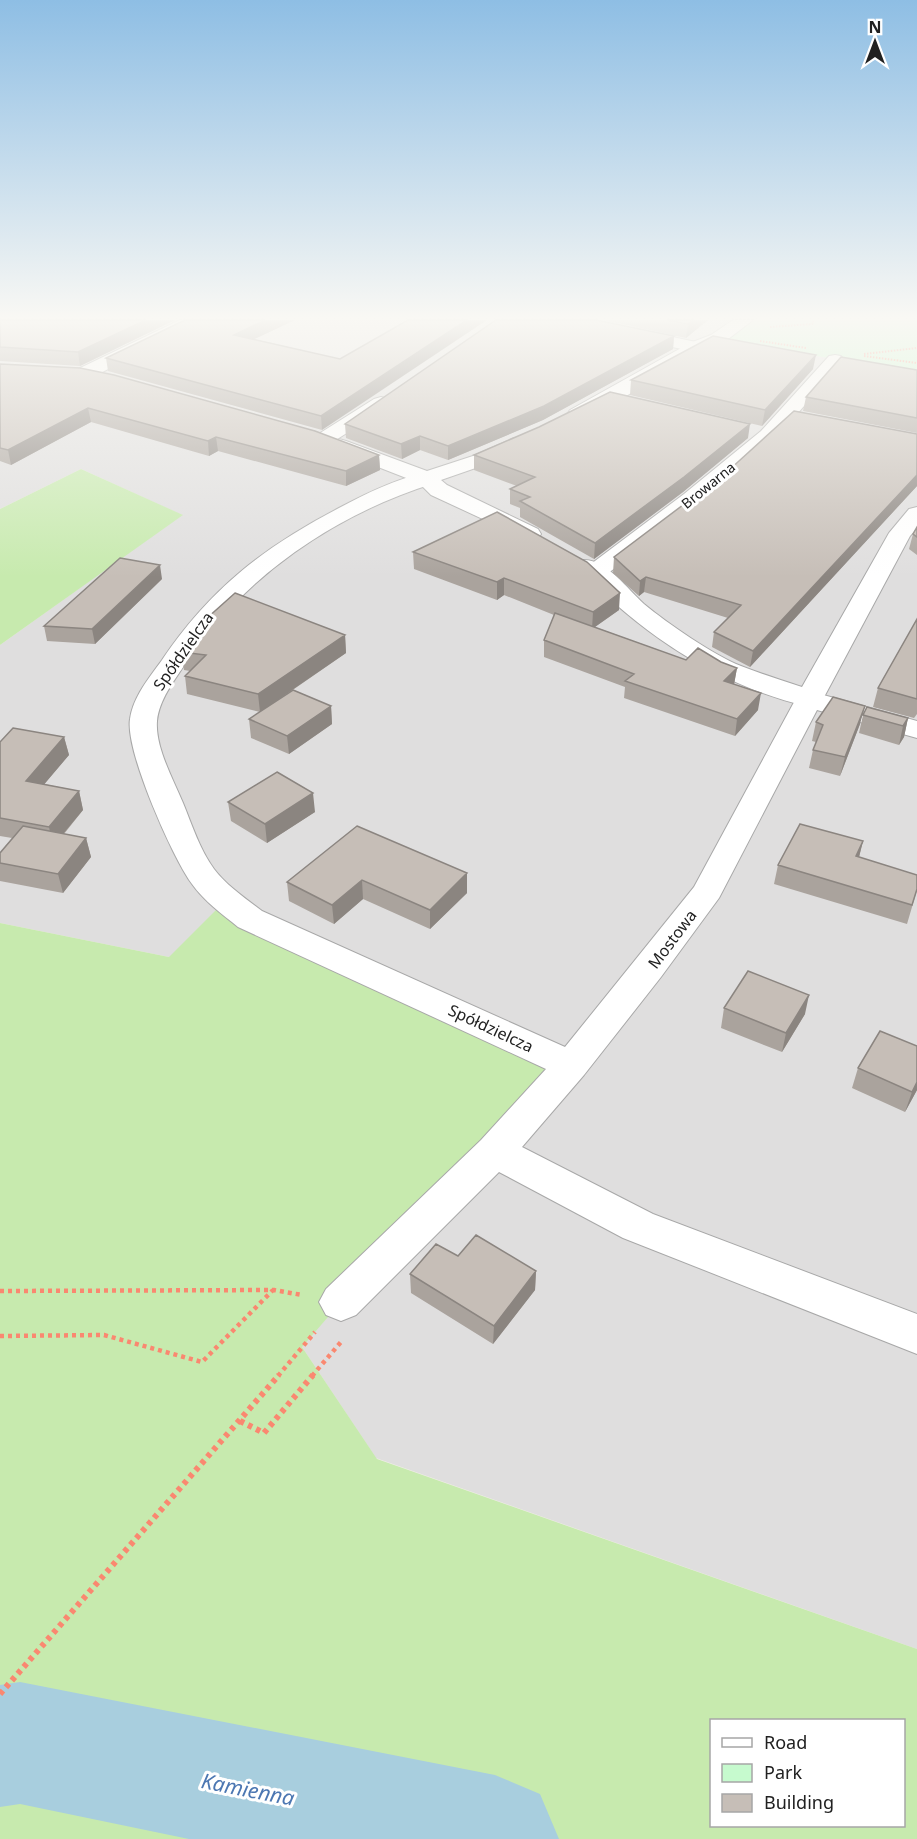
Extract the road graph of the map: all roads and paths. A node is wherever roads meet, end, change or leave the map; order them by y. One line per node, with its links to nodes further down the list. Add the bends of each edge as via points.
1 (377, 406): 11 (street)
2 (593, 406): 6 (street)
3 (795, 406): 4 (street, Browarna)
4 (786, 415): 5 (street); 10 (street, Browarna)
5 (808, 419)
6 (557, 423)
7 (746, 430): 10 (street)
8 (302, 433): 11 (street)
9 (536, 434): 12 (street, Spółdzielcza, via 483,459)
10 (768, 435): 14 (street, Browarna)
11 (324, 439): 12 (street)
12 (426, 478): 14 (street, via 439,490 558,549); 17 (street, Spółdzielcza, via 400,486 312,530 267,558 206,615 180,649 150,697 143,724 163,789 198,870 226,900 250,919)
13 (917, 514): 15 (street, Mostowa, via 900,534)
14 (595, 572): 15 (street, via 636,610 729,671)
15 (809, 699): 16 (street); 17 (street, Mostowa, via 708,891)
16 (917, 730)
17 (571, 1065): 18 (street, Mostowa)
18 (495, 1150): 21 (street, Mostowa); 22 (street, via 638,1226)
19 (274, 1290): 20 (path); 21 (path); 23 (path, via 202,1362 104,1335)
20 (0, 1291)
21 (341, 1302): 25 (path, via 365,1313 264,1433)
22 (917, 1334)
23 (0, 1336)
24 (302, 1347): 25 (path)
25 (240, 1420): 26 (path)
26 (0, 1694)

